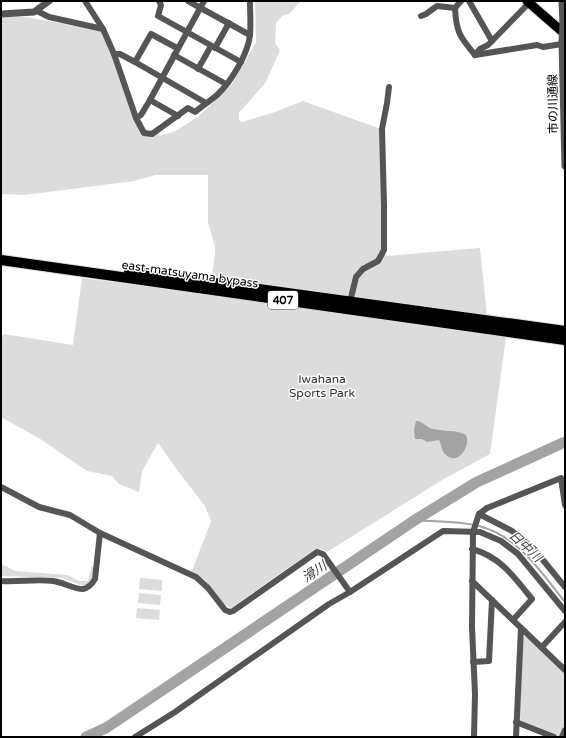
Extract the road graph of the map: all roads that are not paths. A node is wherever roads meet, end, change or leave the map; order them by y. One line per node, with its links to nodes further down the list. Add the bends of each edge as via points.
1 (49, 1): 13 (street)
2 (85, 1): 17 (street)
3 (159, 1): 18 (street, via 161,4 158,16)
4 (188, 1): 11 (street)
5 (204, 1): 11 (street)
6 (248, 1): 19 (street)
7 (461, 1): 12 (street)
8 (469, 1): 21 (street)
9 (562, 1): 20 (street, 市の川通線)
10 (528, 2): 20 (main road); 21 (street)
11 (200, 8): 16 (street); 18 (street)
12 (456, 8): 15 (street, via 437,6); 26 (street, via 458,32)
13 (37, 11): 14 (street); 17 (street, via 49,17)
14 (1, 14)
15 (421, 16)
16 (229, 23): 19 (street); 22 (street)
17 (103, 29): 24 (street)
18 (187, 31): 22 (street); 23 (street)
19 (250, 35): 28 (street)
20 (563, 36): 26 (street, via 543,47); 37 (street, 市の川通線)
21 (492, 41): 26 (street)
22 (213, 47): 28 (street); 29 (street)
23 (178, 48): 25 (street); 27 (street, via 151,34)
24 (114, 54): 27 (street, via 120,54); 36 (street)
25 (174, 55): 29 (street); 30 (street)
26 (475, 55)
27 (135, 62): 30 (street)
28 (241, 62): 31 (street)
29 (198, 69): 31 (street)
30 (162, 78): 33 (street); 34 (street)
31 (226, 84): 34 (street)
32 (389, 87): 40 (street, via 382,129 384,250 378,261 363,269 356,277)
33 (150, 100): 35 (street); 36 (street, via 141,115)
34 (206, 103): 35 (street, via 195,112 188,108)
35 (178, 116): 36 (street, via 152,134 144,133)
36 (136, 118)
37 (565, 166)
38 (1, 254): 40 (highway, east-matsuyama bypass / 407)
39 (1, 260): 42 (highway, east-matsuyama bypass / 407)
40 (350, 302): 41 (highway, east-matsuyama bypass / 407)
41 (565, 332)
42 (565, 340)
43 (1, 487): 47 (street, via 39,507 70,515)
44 (565, 505): 45 (street, via 561,478 486,508)
45 (479, 516): 46 (street); 51 (street, via 512,531 534,549)
46 (473, 532): 48 (street); 52 (street, via 442,531); 54 (street, via 480,532 501,541 518,554)
47 (100, 533): 49 (street, via 95,579 86,588 43,580); 52 (street, via 196,577 208,588 223,609 230,612 314,553 323,554)
48 (472, 549): 50 (street); 55 (street, via 500,563 532,599)
49 (1, 581)
50 (472, 581): 53 (street); 59 (street)
51 (565, 586)
52 (348, 590): 63 (street, via 175,712)
53 (492, 600): 55 (street); 59 (street, via 489,661)
54 (565, 611)
55 (513, 620): 57 (street)
56 (565, 622): 58 (street)
57 (521, 628): 58 (street); 61 (street)
58 (542, 647): 60 (street)
59 (473, 662): 64 (street)
60 (565, 670)
61 (516, 722): 65 (street); 66 (street)
62 (565, 730): 67 (street)
63 (135, 737)
64 (474, 737)
65 (516, 737)
66 (554, 737)
67 (562, 737)

